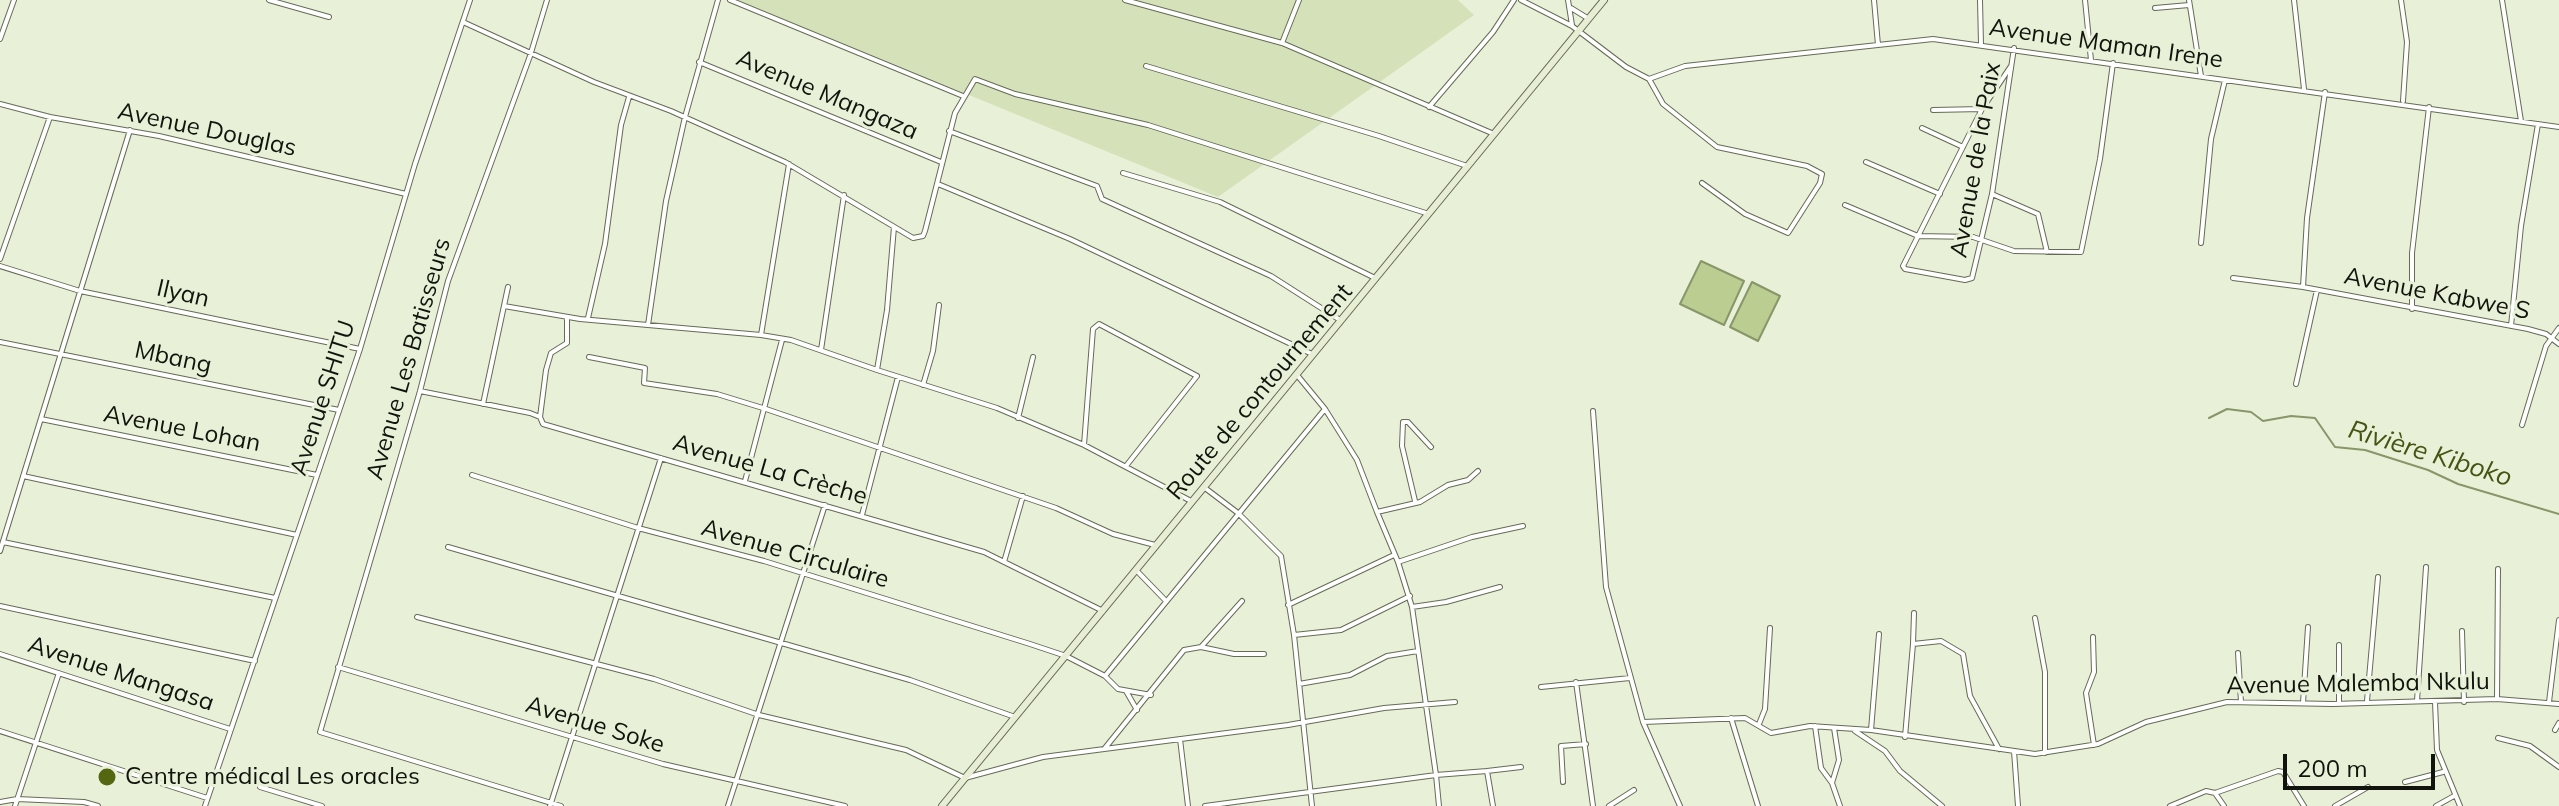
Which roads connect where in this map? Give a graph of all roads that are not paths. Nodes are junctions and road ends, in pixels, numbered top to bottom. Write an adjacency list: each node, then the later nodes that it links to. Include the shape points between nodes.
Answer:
1 (14, 0): 26 (street)
2 (269, 0): 22 (street)
3 (470, 0): 24 (street, Avenue SHITU)
4 (547, 0): 31 (street, Avenue Les Batisseurs)
5 (718, 0): 33 (street)
6 (730, 0): 42 (street)
7 (1125, 0): 27 (street)
8 (1299, 0): 27 (street)
9 (1514, 0): 46 (street)
10 (1521, 0): 25 (street)
11 (1568, 0): 20 (street)
12 (1604, 0): 23 (street, Route de contournement)
13 (1874, 0): 29 (street)
14 (1980, 0): 28 (street)
15 (2085, 0): 32 (street)
16 (2294, 0): 40 (street)
17 (2401, 0): 44 (street, via 2406,32)
18 (2502, 0): 52 (street)
19 (2189, 2): 21 (street); 37 (street)
20 (1571, 8): 23 (street); 25 (street)
21 (2155, 8)
22 (329, 17)
23 (1589, 19): 25 (street, Route de contournement)
24 (463, 22): 31 (street); 67 (street, Avenue SHITU)
25 (1576, 28): 38 (street); 58 (street, Route de contournement)
26 (0, 39)
27 (1282, 43): 46 (street)
28 (1981, 44): 29 (street, Avenue Maman Irene, via 1933,39); 30 (street, Avenue Maman Irene)
29 (1878, 45): 38 (street, Avenue Maman Irene, via 1685,66)
30 (2014, 48): 32 (street, Avenue Maman Irene); 36 (street, Avenue de la Paix)
31 (531, 53): 43 (street); 111 (street, Avenue Les Batisseurs, via 448,281)
32 (2091, 60): 34 (street, Avenue Maman Irene)
33 (699, 62): 51 (street); 60 (street, Avenue Mangaza)
34 (2113, 62): 37 (street, Avenue Maman Irene); 77 (street, via 2083,250)
35 (1146, 66): 63 (street)
36 (2011, 66): 48 (street); 69 (street, Avenue de la Paix)
37 (2201, 76): 39 (street, Avenue Maman Irene)
38 (1649, 79): 65 (street, via 1663,104 1717,147 1807,166 1822,174 1788,233 1745,214)
39 (2225, 79): 40 (street, Avenue Maman Irene); 76 (street, via 2211,139)
40 (2304, 89): 41 (street, Avenue Maman Irene)
41 (2325, 92): 44 (street, Avenue Maman Irene); 83 (street)
42 (963, 96): 57 (street); 72 (street, via 975,79 1026,97 1148,125)
43 (629, 97): 51 (street); 90 (street)
44 (2403, 102): 47 (street, Avenue Maman Irene)
45 (0, 104): 50 (street, Avenue Douglas)
46 (1429, 107): 58 (street)
47 (2429, 107): 52 (street, Avenue Maman Irene); 88 (street, via 2412,253)
48 (1982, 109): 49 (street); 59 (street)
49 (1933, 110)
50 (50, 117): 56 (street, Avenue Douglas); 78 (street)
51 (685, 117): 62 (street); 92 (street)
52 (2521, 121): 53 (street, Avenue Maman Irene)
53 (2538, 124): 54 (street, Avenue Maman Irene); 93 (street)
54 (2559, 127)
55 (1922, 128): 59 (street)
56 (130, 130): 67 (street, Avenue Douglas); 85 (street)
57 (949, 131): 60 (street); 91 (street, via 1097,186 1102,199 1271,276)
58 (1496, 135): 63 (street, Route de contournement)
59 (1963, 147): 68 (street)
60 (941, 162): 66 (street)
61 (1866, 162): 68 (street)
62 (789, 164): 70 (street); 95 (street)
63 (1469, 167): 72 (street, Route de contournement)
64 (1123, 173): 81 (street, via 1220,202)
65 (1702, 183)
66 (937, 184): 73 (street, via 923,236 913,238); 103 (street, via 1070,239)
67 (406, 194): 100 (street, Avenue SHITU)
68 (1940, 194): 74 (street)
69 (1992, 194): 75 (street, Avenue de la Paix); 77 (street, via 2038,214)
70 (844, 195): 73 (street); 101 (street)
71 (1845, 205): 74 (street)
72 (1431, 215): 81 (street, Route de contournement)
73 (894, 227): 106 (street)
74 (1918, 236): 75 (street); 75 (street, Avenue de la Paix, via 1903,268 1972,278)
75 (1982, 239): 77 (street, via 2014,251)
76 (2201, 243)
77 (2047, 252)
78 (0, 259)
79 (0, 266): 85 (street, Ilyan)
80 (2233, 278): 83 (street, Avenue Kabwe S)
81 (1377, 279): 91 (street, Route de contournement)
82 (508, 287): 87 (street)
83 (2303, 287): 84 (street, Avenue Kabwe S)
84 (2317, 290): 88 (street, Avenue Kabwe S); 109 (street)
85 (80, 291): 100 (street, Ilyan); 102 (street)
86 (939, 305): 110 (street)
87 (504, 306): 89 (street); 112 (street)
88 (2412, 309): 93 (street, Avenue Kabwe S)
89 (567, 317): 90 (street); 117 (street, via 567,343 551,353)
90 (588, 319): 92 (street)
91 (1342, 321): 103 (street, Route de contournement)
92 (648, 325): 95 (street)
93 (2511, 326): 96 (street, Avenue Kabwe S)
94 (2559, 328): 96 (street, Avenue Kabwe S)
95 (761, 335): 97 (street)
96 (2551, 337): 99 (street); 120 (street)
97 (782, 340): 101 (street); 113 (street)
98 (0, 342): 102 (street, Mbang)
99 (2559, 344)
100 (360, 349): 115 (street, Avenue SHITU)
101 (821, 350): 106 (street)
102 (61, 353): 115 (street, Mbang); 119 (street)
103 (1314, 355): 107 (street, Route de contournement)
104 (589, 357): 113 (street, via 645,368 644,383 717,394)
105 (1033, 357): 118 (street)
106 (877, 370): 108 (street)
107 (1297, 375): 114 (street); 131 (street, Route de contournement)
108 (898, 377): 110 (street); 123 (street)
109 (2296, 384)
110 (923, 385): 118 (street)
111 (420, 391): 112 (street, Avenue La Crèche); 186 (street, Avenue Les Batisseurs)
112 (483, 404): 117 (street, Avenue La Crèche)
113 (763, 408): 123 (street); 130 (street)
114 (1325, 409): 136 (street, via 1368,481); 137 (street)
115 (339, 410): 127 (street, Avenue SHITU)
116 (1593, 411): 189 (street, via 1606,587)
117 (540, 417): 124 (street, Avenue La Crèche, via 543,424)
118 (1018, 418): 121 (street)
119 (41, 419): 127 (street, Avenue Lohan); 129 (street)
120 (2522, 425)
121 (1084, 445): 125 (street); 125 (street, via 1093,329 1099,324 1197,376)
122 (1431, 447): 133 (street, via 1403,422 1402,446)
123 (881, 448): 132 (street); 138 (street)
124 (661, 458): 130 (street, Avenue La Crèche); 140 (street)
125 (1126, 466): 134 (street)
126 (1478, 471): 133 (street, via 1436,496)
127 (317, 475): 141 (street, Avenue SHITU)
128 (472, 475): 140 (street, Avenue Circulaire)
129 (23, 476): 141 (street); 142 (street)
130 (745, 482): 135 (street, Avenue La Crèche)
131 (1205, 488): 134 (street, Route de contournement); 137 (street)
132 (1023, 496): 143 (street, via 1113,534); 147 (street)
133 (1415, 501): 136 (street)
134 (1193, 502): 143 (street, Route de contournement)
135 (825, 505): 138 (street, Avenue La Crèche); 152 (street)
136 (1377, 512): 146 (street)
137 (1238, 513): 158 (street); 160 (street, via 1279,553)
138 (862, 515): 147 (street, Avenue La Crèche)
139 (1523, 526): 148 (street)
140 (638, 528): 152 (street, Avenue Circulaire); 155 (street)
141 (297, 535): 157 (street, Avenue SHITU)
142 (3, 542): 145 (street); 157 (street)
143 (1157, 545): 151 (street, Route de contournement)
144 (448, 547): 155 (street)
145 (0, 551)
146 (1394, 555): 148 (street); 160 (street)
147 (1004, 562): 163 (street, Avenue La Crèche)
148 (1398, 562): 156 (street)
149 (2426, 567): 197 (street)
150 (2498, 569): 195 (street)
151 (1136, 570): 158 (street); 163 (street, Route de contournement)
152 (804, 575): 175 (street); 183 (street, Avenue Circulaire)
153 (2378, 577): 196 (street)
154 (1500, 587): 162 (street)
155 (617, 596): 175 (street); 185 (street)
156 (1410, 596): 162 (street); 172 (street, via 1341,630)
157 (275, 598): 184 (street, Avenue SHITU)
158 (1166, 601): 188 (street)
159 (1242, 601): 178 (street)
160 (1288, 605): 172 (street)
161 (0, 606): 184 (street)
162 (1412, 607): 179 (street)
163 (1103, 611): 183 (street, Route de contournement)
164 (1914, 613): 174 (street)
165 (417, 617): 185 (street)
166 (2035, 618): 232 (street, via 2045,672)
167 (2559, 620): 177 (street)
168 (2308, 627): 203 (street)
169 (1770, 628): 214 (street, via 1765,709)
170 (2462, 631): 201 (street)
171 (1879, 634): 219 (street)
172 (1294, 635): 191 (street)
173 (2093, 637): 228 (street, via 2094,672 2086,693)
174 (1913, 644): 223 (street); 229 (street, via 1941,641 1961,651 1970,696)
175 (781, 645): 208 (street); 209 (street, via 910,680)
176 (2339, 645): 204 (street)
177 (2558, 646): 202 (street)
178 (1201, 647): 182 (street); 194 (street, via 1184,650)
179 (1418, 651): 191 (street, via 1387,656 1350,675); 206 (street)
180 (2238, 653): 199 (street)
181 (0, 654): 187 (street, Avenue Mangasa)
182 (1264, 654)
183 (1066, 656): 188 (street, Avenue Circulaire); 209 (street, Route de contournement)
184 (255, 661): 217 (street, Avenue SHITU)
185 (596, 664): 208 (street); 222 (street)
186 (338, 667): 222 (street, Avenue Soke); 252 (street, Avenue Les Batisseurs, via 320,732)
187 (59, 673): 217 (street, Avenue Mangasa); 226 (street)
188 (1105, 676): 193 (street)
189 (1630, 678): 190 (street); 212 (street)
190 (1576, 682): 192 (street); 227 (street)
191 (1299, 684): 211 (street)
192 (1541, 687)
193 (1126, 691): 194 (street); 207 (street)
194 (1151, 695): 207 (street)
195 (2497, 699): 201 (street, Avenue Malemba Nkulu); 202 (street, Avenue Malemba Nkulu)
196 (2367, 701): 197 (street, Avenue Malemba Nkulu); 204 (street, Avenue Malemba Nkulu)
197 (2417, 701): 200 (street, Avenue Malemba Nkulu)
198 (1455, 702): 206 (street)
199 (2241, 702): 203 (street, Avenue Malemba Nkulu); 228 (street, Avenue Malemba Nkulu, via 2146,722)
200 (2435, 702): 201 (street, Avenue Malemba Nkulu); 236 (street)
201 (2464, 702)
202 (2549, 702): 205 (street, Avenue Malemba Nkulu)
203 (2303, 703): 204 (street, Avenue Malemba Nkulu)
204 (2339, 704)
205 (2559, 704)
206 (1426, 705): 211 (street); 237 (street)
207 (1137, 710): 230 (street)
208 (759, 715): 238 (street, via 906,750); 241 (street)
209 (1015, 717): 238 (street, Route de contournement)
210 (1731, 718): 212 (street, Avenue Malemba Nkulu); 214 (street, Avenue Malemba Nkulu); 269 (street)
211 (1303, 722): 225 (street); 247 (street)
212 (1643, 722): 268 (street)
213 (2559, 723): 220 (street)
214 (1759, 724): 215 (street, Avenue Malemba Nkulu, via 1771,733)
215 (1815, 726): 216 (street, Avenue Malemba Nkulu); 242 (street, via 1821,768)
216 (1834, 728): 218 (street, Avenue Malemba Nkulu); 242 (street, via 1839,760)
217 (231, 729): 250 (street, Avenue SHITU)
218 (1853, 729): 219 (street, Avenue Malemba Nkulu); 271 (street, via 1887,753)
219 (1871, 730): 223 (street, Avenue Malemba Nkulu)
220 (2555, 730)
221 (0, 731): 226 (street)
222 (574, 736): 241 (street, Avenue Soke); 252 (street)
223 (1905, 737): 229 (street, Avenue Malemba Nkulu)
224 (2498, 738): 234 (street, via 2530,746)
225 (1180, 739): 230 (street); 261 (street)
226 (36, 742): 249 (street); 250 (street)
227 (1586, 744): 239 (street, via 1561,746); 266 (street)
228 (2094, 745): 232 (street, Avenue Malemba Nkulu)
229 (1999, 749): 231 (street, Avenue Malemba Nkulu)
230 (1103, 750): 238 (street, via 1043,757)
231 (2014, 751): 232 (street, Avenue Malemba Nkulu); 272 (street)
232 (2045, 753)
233 (1521, 767): 235 (street)
234 (2559, 767)
235 (1487, 771): 237 (street); 265 (street)
236 (2443, 772): 240 (street); 248 (street)
237 (1436, 775): 247 (street); 264 (street)
238 (965, 778): 260 (street, Route de contournement)
239 (1563, 782)
240 (2405, 782)
241 (735, 783): 258 (street); 259 (street, Avenue Soke)
242 (1832, 783): 270 (street)
243 (260, 787): 256 (street)
244 (2368, 787): 276 (street)
245 (1634, 790): 267 (street)
246 (2215, 793): 273 (street, via 2206,791); 274 (street); 275 (street, via 2281,771)
247 (1311, 794): 262 (street); 263 (street)
248 (2454, 796): 277 (street); 278 (street)
249 (17, 799): 251 (street); 253 (street); 254 (street)
250 (208, 799): 255 (street, Avenue SHITU)
251 (0, 802)
252 (550, 804): 257 (street)
253 (15, 806)
254 (98, 806)
255 (205, 806)
256 (322, 806)
257 (561, 806)
258 (728, 806)
259 (845, 806)
260 (942, 806)
261 (1188, 806)
262 (1205, 806)
263 (1312, 806)
264 (1439, 806)
265 (1493, 806)
266 (1593, 806)
267 (1609, 806)
268 (1680, 806)
269 (1758, 806)
270 (1840, 806)
271 (1942, 806)
272 (2018, 806)
273 (2170, 806)
274 (2224, 806)
275 (2304, 806)
276 (2335, 806)
277 (2436, 806)
278 (2460, 806)

